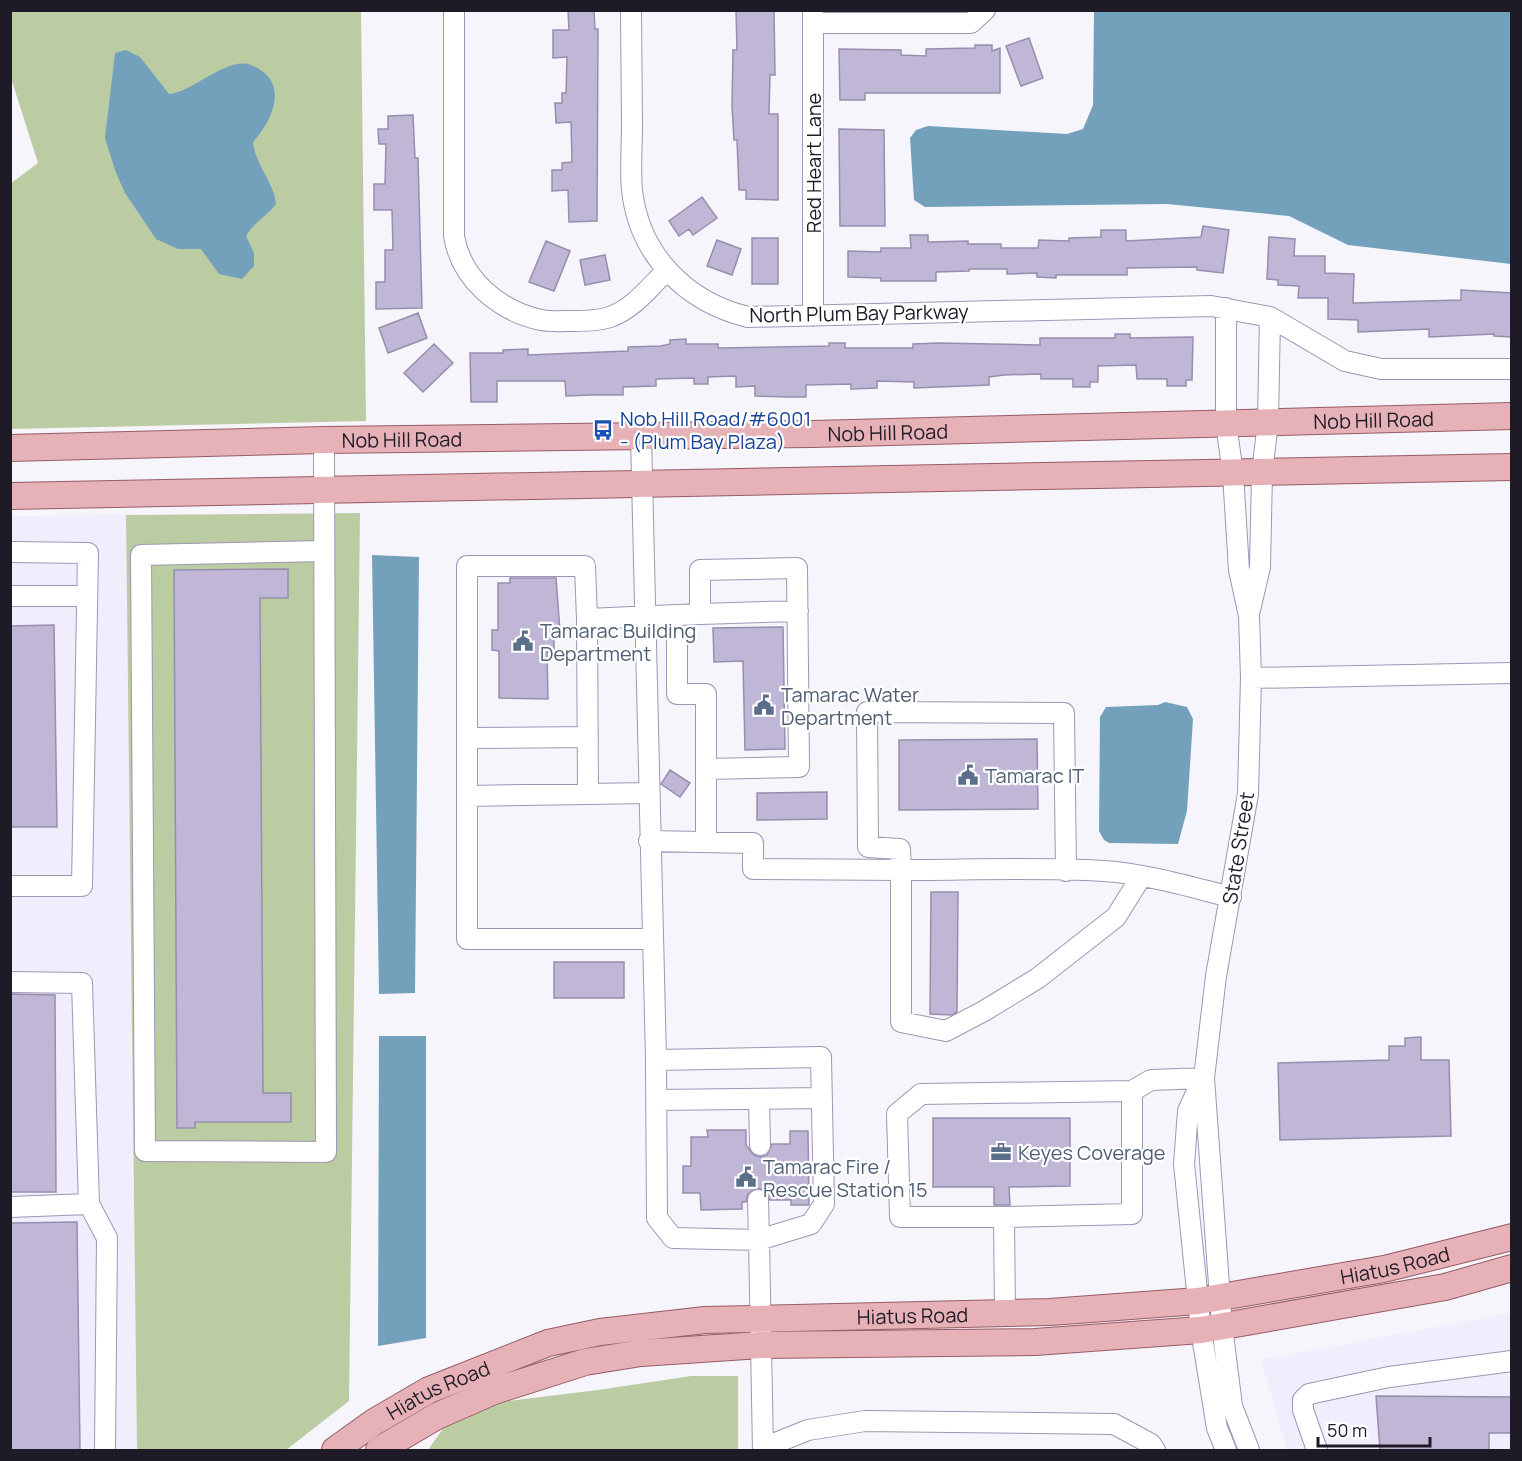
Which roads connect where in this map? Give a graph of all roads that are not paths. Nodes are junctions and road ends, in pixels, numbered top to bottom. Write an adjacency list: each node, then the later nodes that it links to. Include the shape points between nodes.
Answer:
1 (454, 10): 5 (street, via 454,236 464,266 485,293 543,321 607,318 639,299)
2 (631, 10): 5 (street, North Plum Bay Parkway, via 632,189 639,225)
3 (985, 10): 4 (street, via 971,23)
4 (813, 17): 7 (street, Red Heart Lane)
5 (666, 271): 7 (street, North Plum Bay Parkway, via 705,301 727,312 748,317)
6 (1226, 308): 7 (street, North Plum Bay Parkway); 8 (street, North Plum Bay Parkway); 12 (street, State Street)
7 (813, 316)
8 (1270, 317): 9 (street, North Plum Bay Parkway, via 1345,360 1381,369); 11 (street, State Street)
9 (1512, 369)
10 (1512, 416): 11 (main road, Nob Hill Road)
11 (1268, 422): 12 (main road, Nob Hill Road); 17 (street, State Street)
12 (1226, 423): 13 (main road, Nob Hill Road); 18 (street, State Street)
13 (641, 436): 14 (main road, Nob Hill Road); 19 (street)
14 (324, 440): 15 (main road, Nob Hill Road); 20 (street)
15 (10, 448)
16 (1512, 467): 17 (main road)
17 (1262, 473): 18 (main road); 29 (street, State Street, via 1260,567)
18 (1233, 474): 19 (main road); 29 (street, State Street, via 1239,570)
19 (641, 485): 20 (main road); 28 (street)
20 (324, 488): 21 (main road); 22 (street)
21 (10, 496)
22 (324, 551): 22 (street, via 327,1152 145,1151 141,555)
23 (10, 552): 25 (street, via 88,553)
24 (10, 596): 25 (street)
25 (87, 596): 45 (street, via 82,886)
26 (798, 611): 27 (street); 27 (street, via 797,568 700,570); 36 (street, via 799,767)
27 (700, 614): 28 (street)
28 (645, 615): 30 (street); 37 (street)
29 (1249, 616): 33 (street, State Street)
30 (587, 619): 34 (street); 35 (street, via 585,566 467,566)
31 (677, 640): 36 (street, via 678,694 706,694)
32 (1511, 673): 33 (street)
33 (1251, 678): 46 (street, State Street, via 1248,794)
34 (588, 736): 35 (street); 38 (street)
35 (467, 738): 39 (street)
36 (706, 769): 41 (street)
37 (648, 793): 38 (street); 40 (street)
38 (588, 794): 39 (street)
39 (467, 796): 47 (street, via 467,939)
40 (649, 841): 41 (street); 47 (street)
41 (706, 842): 42 (street, via 753,843 753,869)
42 (901, 870): 43 (street); 43 (street, via 900,849 868,847 867,712 1064,713); 44 (street, via 901,1022 946,1031 1038,978 1116,917)
43 (1066, 871): 44 (street, via 1106,871)
44 (1141, 877): 46 (street)
45 (10, 886)
46 (1231, 897): 50 (street, State Street, via 1216,976)
47 (652, 939): 49 (street)
48 (10, 982): 57 (street, via 82,983)
49 (656, 1060): 52 (street, via 821,1057); 54 (street)
50 (1204, 1078): 51 (street, via 1151,1080); 63 (street, State Street)
51 (1132, 1091): 59 (street, via 1132,1214); 59 (street, via 921,1094 897,1114 900,1217)
52 (821, 1098): 53 (street); 61 (street, via 824,1204 811,1224)
53 (759, 1099): 54 (street); 55 (street)
54 (657, 1100): 61 (street, via 657,1218 674,1238)
55 (760, 1145)
56 (758, 1200): 61 (street)
57 (89, 1204): 58 (street); 70 (street, via 107,1238)
58 (10, 1207)
59 (1004, 1217): 64 (street)
60 (1512, 1237): 63 (main road, Hiatus Road, via 1384,1269)
61 (759, 1240): 65 (street)
62 (1512, 1268): 66 (main road, Hiatus Road, via 1445,1287)
63 (1209, 1299): 64 (main road, Hiatus Road); 66 (street, State Street)
64 (1005, 1313): 65 (main road, Hiatus Road)
65 (760, 1318): 67 (street); 71 (main road, Hiatus Road, via 647,1325 548,1343 429,1390)
66 (1212, 1328): 67 (main road, Hiatus Road, via 1035,1342); 74 (street, via 1217,1428); 75 (street, via 1232,1406)
67 (761, 1346): 69 (street); 72 (main road, Hiatus Road, via 641,1353 585,1362 494,1391 437,1416)
68 (1512, 1361): 76 (street, via 1389,1377 1309,1394 1303,1400 1303,1410)
69 (763, 1449): 73 (street, via 808,1430 865,1421 1114,1424)
70 (105, 1450)
71 (335, 1450)
72 (379, 1450)
73 (1155, 1450)
74 (1226, 1450)
75 (1249, 1450)
76 (1317, 1450)

